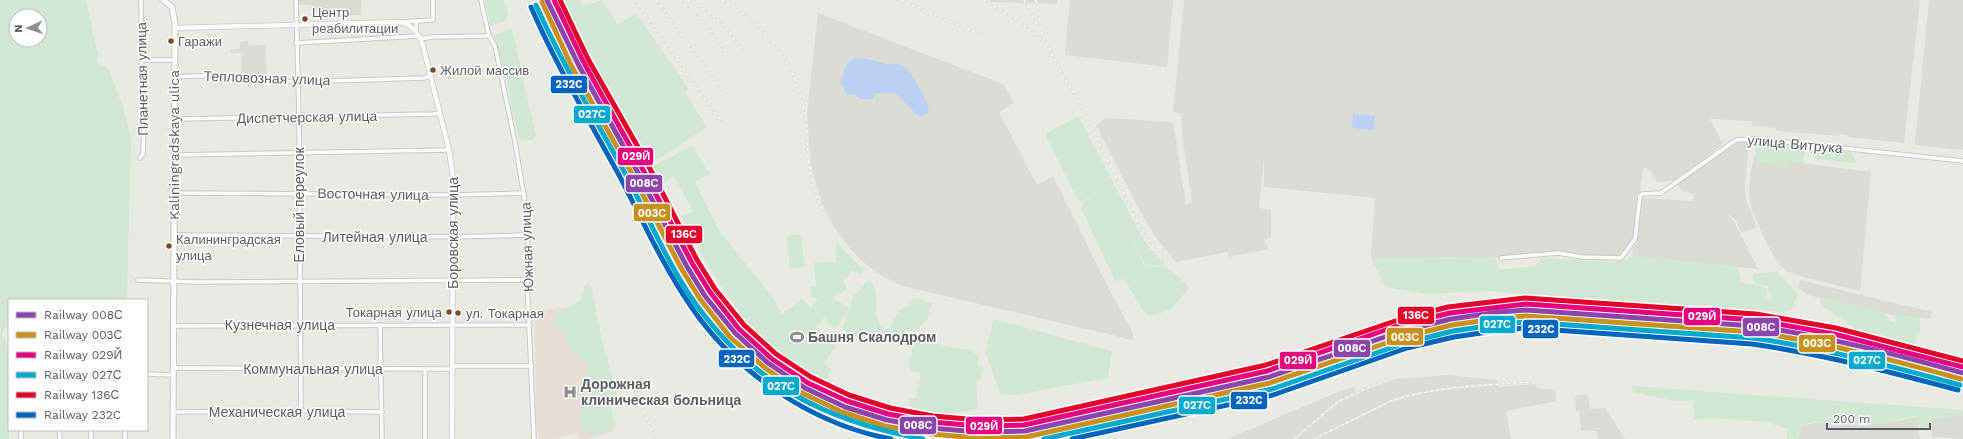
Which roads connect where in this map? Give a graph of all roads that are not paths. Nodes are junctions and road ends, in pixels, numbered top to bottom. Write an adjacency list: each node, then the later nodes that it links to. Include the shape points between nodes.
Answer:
1 (141, 0): 14 (street, Планетная улица)
2 (163, 0): 9 (main road, Kaliningradskaya ulica, via 172,7)
3 (296, 0): 8 (street, Еловый переулок)
4 (433, 0): 6 (street, via 433,20)
5 (481, 0): 11 (street, Южная улица)
6 (416, 21): 7 (street); 10 (street)
7 (402, 22): 8 (street); 10 (street, Боровская улица)
8 (296, 24): 9 (street); 13 (street, Еловый переулок)
9 (175, 28): 15 (main road, Kaliningradskaya ulica)
10 (416, 31): 12 (street, Боровская улица)
11 (489, 36): 12 (street); 29 (street, Южная улица, via 495,46)
12 (420, 38): 13 (street); 16 (street, Боровская улица)
13 (296, 43): 18 (street, Еловый переулок)
14 (142, 60): 15 (street); 25 (street, Планетная улица, via 144,120 143,154)
15 (175, 60): 17 (main road, Kaliningradskaya ulica)
16 (430, 76): 18 (street, Тепловозная улица); 19 (street, Боровская улица)
17 (175, 77): 18 (street, Тепловозная улица, via 221,75); 21 (main road, Kaliningradskaya ulica)
18 (298, 82): 20 (street, Еловый переулок)
19 (439, 112): 20 (street, Диспетчерская улица); 22 (street, Боровская улица)
20 (299, 118): 21 (street, Диспетчерская улица); 23 (street, Еловый переулок)
21 (175, 119): 24 (main road, Kaliningradskaya ulica)
22 (449, 150): 23 (street); 30 (street, Боровская улица)
23 (299, 154): 24 (street); 28 (street, Еловый переулок)
24 (174, 155): 27 (main road, Kaliningradskaya ulica)
25 (140, 158)
26 (1963, 161): 35 (street, улица Витрука, via 1756,138 1736,140 1661,193 1640,196 1635,239 1620,258 1582,257 1558,253)
27 (174, 193): 28 (street, Восточная улица); 31 (main road, Kaliningradskaya ulica)
28 (299, 193): 30 (street, Восточная улица); 33 (street, Еловый переулок)
29 (524, 193): 30 (street, Восточная улица); 32 (street, Южная улица)
30 (454, 195): 34 (street, Боровская улица)
31 (174, 235): 33 (street, Литейная улица); 40 (main road, Kaliningradskaya ulica)
32 (528, 235): 34 (street, Литейная улица); 37 (street, Южная улица)
33 (299, 237): 34 (street, Литейная улица); 38 (street, Еловый переулок)
34 (454, 237): 39 (street, Боровская улица)
35 (1501, 258)
36 (138, 280): 40 (street)
37 (528, 280): 39 (street); 44 (street, Южная улица)
38 (300, 281): 39 (street); 40 (street); 42 (street, Еловый переулок)
39 (453, 281): 41 (street, Боровская улица)
40 (173, 282): 45 (main road, Kaliningradskaya ulica)
41 (453, 324): 43 (street, Кузнечная улица); 44 (street, Кузнечная улица); 50 (street, Боровская улица)
42 (300, 325): 43 (street, Кузнечная улица); 45 (street, Кузнечная улица); 48 (street, Еловый переулок)
43 (380, 325): 49 (street)
44 (530, 325): 46 (street, Южная улица)
45 (173, 326): 47 (main road, Kaliningradskaya ulica)
46 (532, 366): 50 (street, Коммунальная улица); 61 (street, Южная улица)
47 (173, 368): 48 (street, Коммунальная улица); 53 (main road, Kaliningradskaya ulica)
48 (300, 368): 49 (street, Коммунальная улица); 54 (street, Еловый переулок)
49 (381, 368): 51 (street, Коммунальная улица); 56 (street)
50 (453, 368): 51 (street, Коммунальная улица); 60 (street, Боровская улица)
51 (425, 369): 59 (street)
52 (148, 374): 53 (street)
53 (173, 375): 55 (main road, Kaliningradskaya ulica)
54 (301, 411): 55 (street, Механическая улица); 56 (street, Механическая улица)
55 (173, 412): 57 (main road, Kaliningradskaya ulica)
56 (382, 412): 58 (street)
57 (173, 439)
58 (382, 439)
59 (425, 439)
60 (452, 439)
61 (534, 439)

